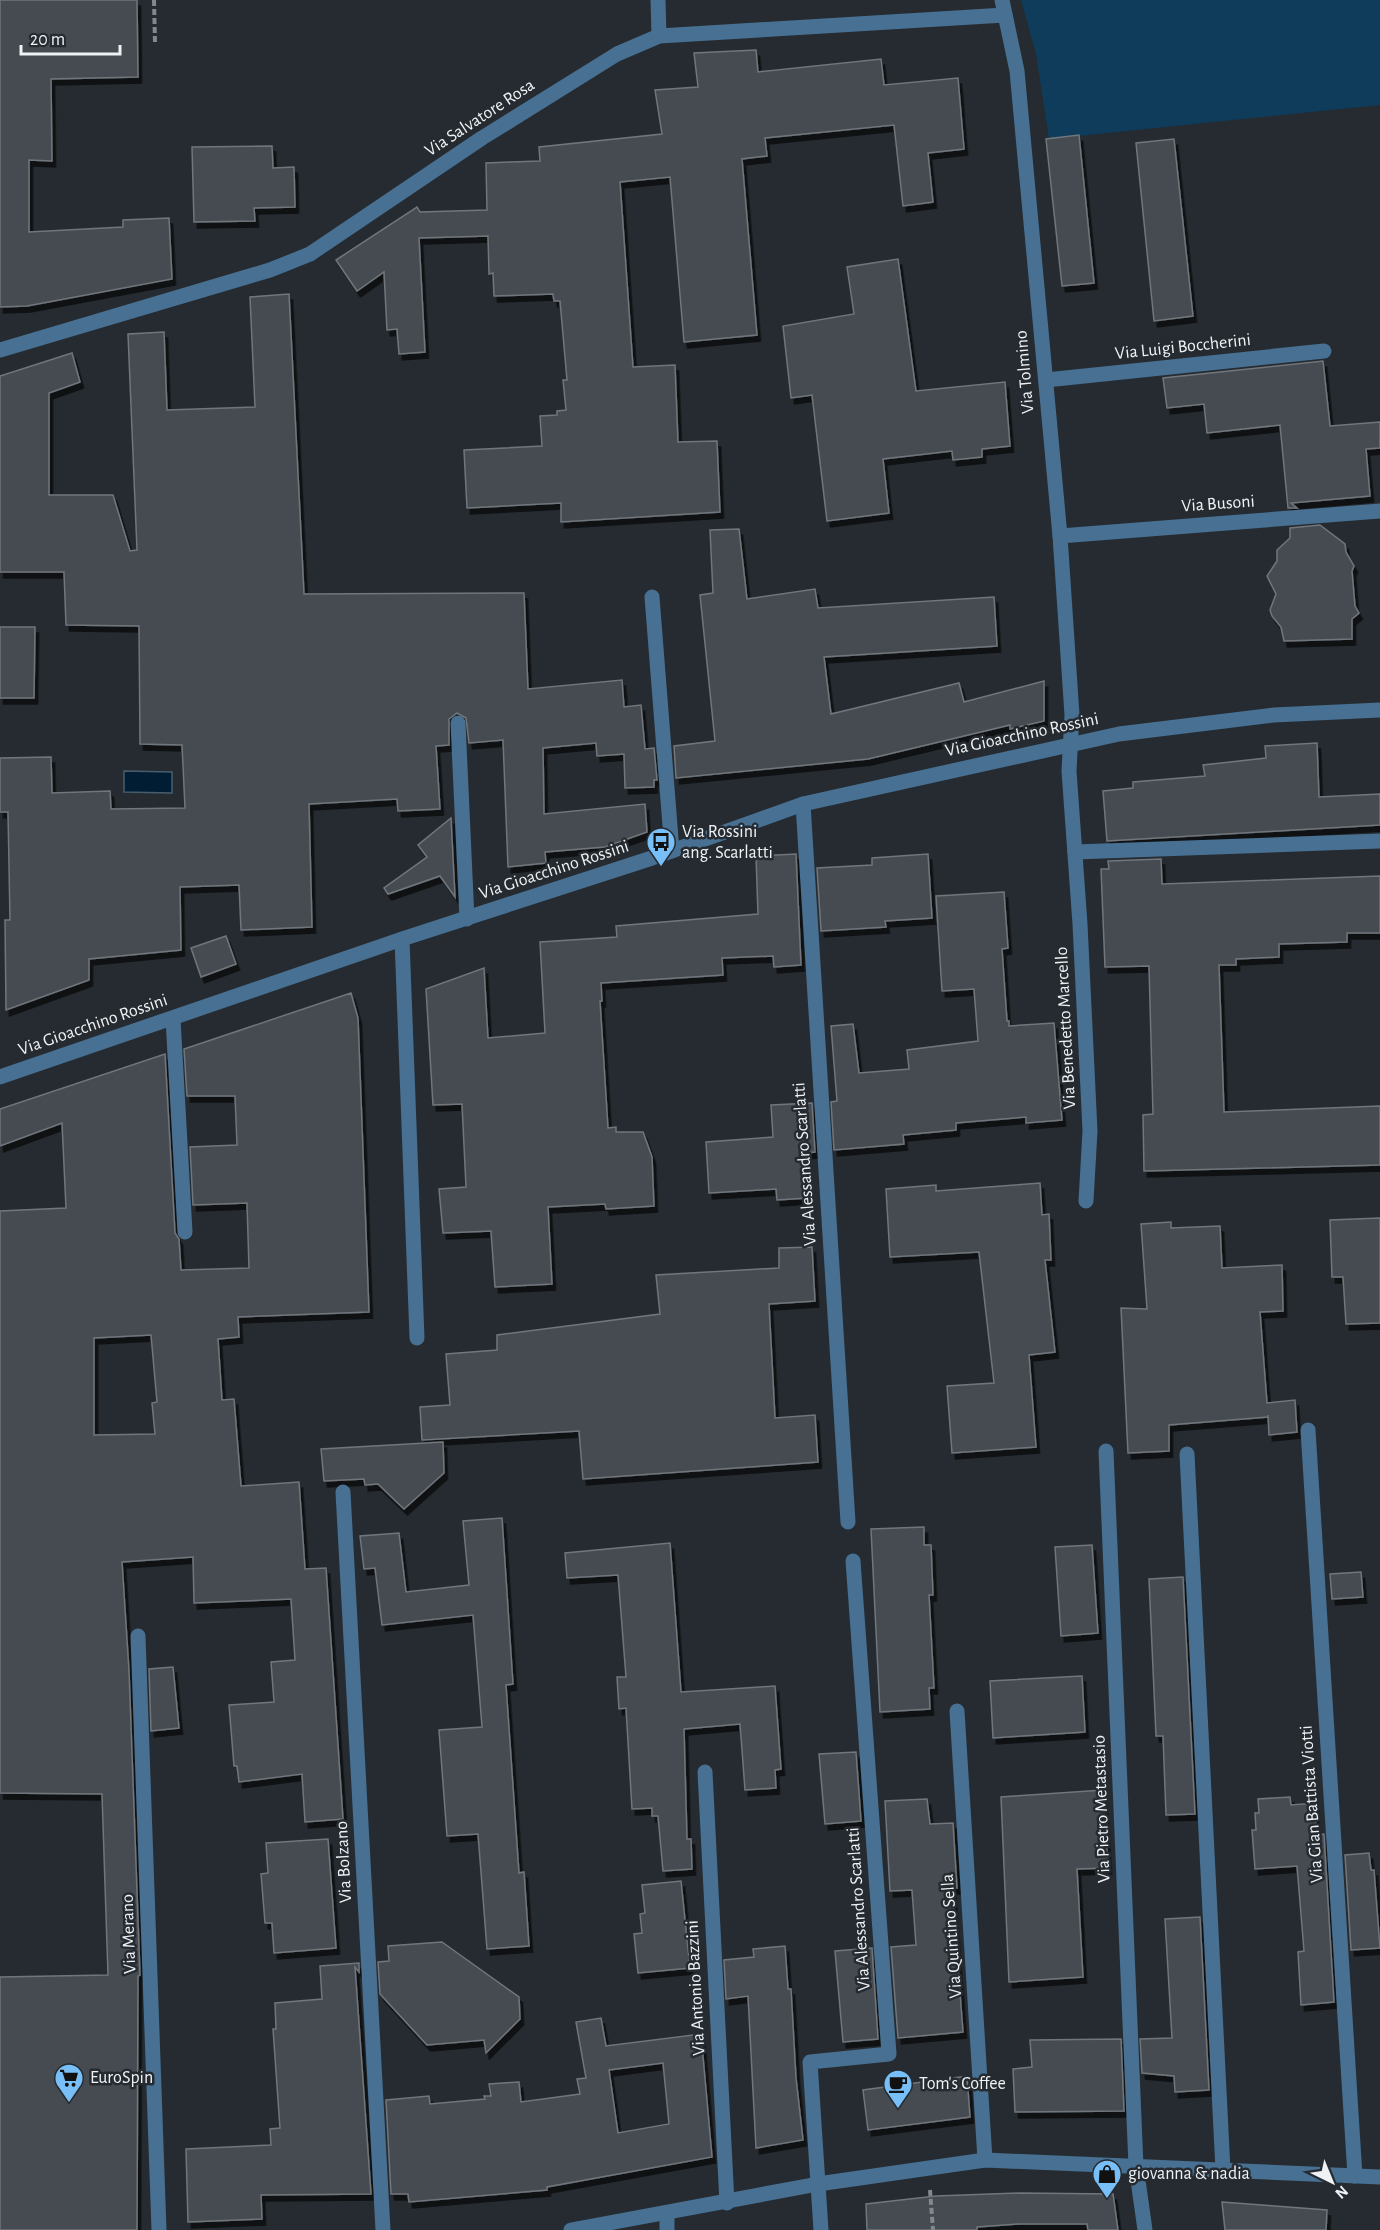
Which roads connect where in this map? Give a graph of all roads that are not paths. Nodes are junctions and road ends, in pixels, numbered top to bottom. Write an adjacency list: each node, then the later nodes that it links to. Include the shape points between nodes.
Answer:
1 (658, 0): 3 (street)
2 (1004, 8): 3 (street, Via Salvatore Rosa); 6 (street, Via Tolmino, via 1017,71)
3 (659, 36): 4 (street, Via Salvatore Rosa, via 617,54 482,138 310,254 270,270)
4 (0, 350)
5 (1324, 351): 6 (street, Via Luigi Boccherini)
6 (1046, 380): 8 (street, Via Tolmino)
7 (1380, 511): 8 (street, Via Busoni)
8 (1060, 536): 12 (street, Via Tolmino, via 1072,715)
9 (652, 597): 15 (street)
10 (1380, 710): 12 (street, Via Gioacchino Rossini, via 1274,715)
11 (458, 723): 17 (street)
12 (1070, 743): 13 (street, Via Gioacchino Rossini); 16 (street, Via Benedetto Marcello)
13 (803, 804): 15 (street, Via Gioacchino Rossini); 28 (street, Via Alessandro Scarlatti)
14 (1380, 841): 16 (street)
15 (672, 852): 17 (street, Via Gioacchino Rossini)
16 (1075, 852): 21 (street, Via Benedetto Marcello, via 1090,1131)
17 (467, 918): 18 (street, Via Gioacchino Rossini)
18 (402, 939): 19 (street, Via Gioacchino Rossini); 23 (street)
19 (173, 1019): 20 (street, Via Gioacchino Rossini); 22 (street)
20 (0, 1077)
21 (1086, 1201)
22 (185, 1232)
23 (417, 1338)
24 (1308, 1430): 36 (street, Via Gian Battista Viotti)
25 (1106, 1450): 34 (street, Via Pietro Metastasio)
26 (1187, 1454): 35 (street)
27 (343, 1492): 42 (street, Via Bolzano)
28 (848, 1522)
29 (853, 1561): 38 (street, Via Alessandro Scarlatti, via 889,2054 810,2062)
30 (138, 1636): 41 (street, Via Merano)
31 (957, 1711): 33 (street, Via Quintino Sella)
32 (705, 1772): 39 (street, Via Antonio Bazzini)
33 (985, 2160): 34 (street); 38 (street)
34 (1136, 2166): 35 (street); 46 (street, Via Pietro Metastasio)
35 (1223, 2170): 36 (street)
36 (1355, 2176): 37 (street)
37 (1380, 2177)
38 (818, 2184): 39 (street); 45 (street)
39 (727, 2203): 40 (street)
40 (666, 2214): 43 (street); 44 (street)
41 (159, 2230)
42 (383, 2230)
43 (571, 2230)
44 (667, 2230)
45 (821, 2230)
46 (1145, 2230)

